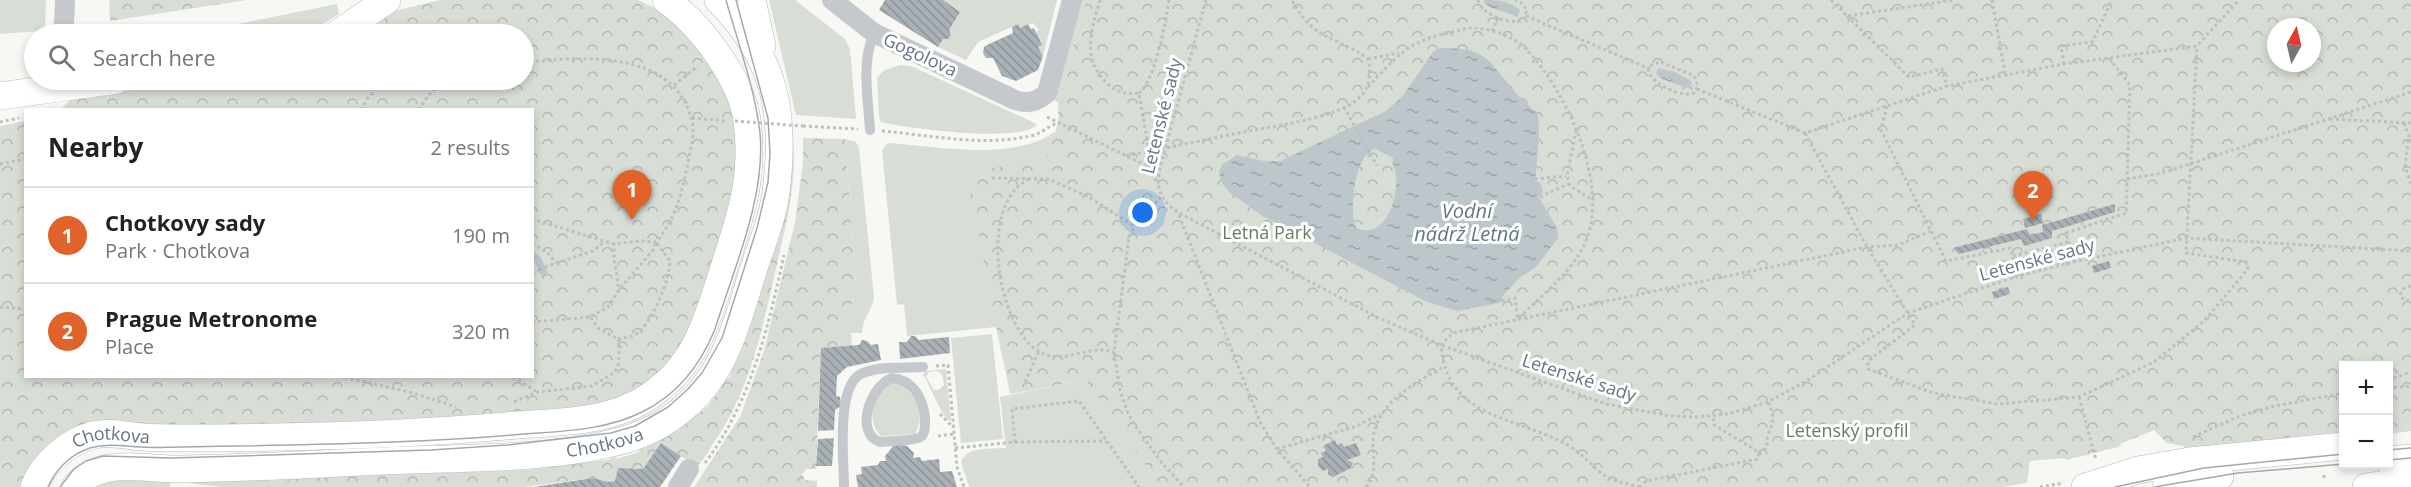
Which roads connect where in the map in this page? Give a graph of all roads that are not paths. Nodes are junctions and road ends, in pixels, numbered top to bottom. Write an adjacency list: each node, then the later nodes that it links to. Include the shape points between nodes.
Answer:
1 (65, 0): 8 (street)
2 (387, 0): 9 (main road)
3 (752, 0): 11 (main road)
4 (832, 0): 10 (street, Gogolova)
5 (1072, 0): 10 (street, Gogolova, via 1047,93 1025,103)
6 (668, 1): 7 (main road); 12 (main road, Chotkova)
7 (717, 1): 11 (main road, Chotkova, via 743,27); 12 (main road, Chotkova)
8 (64, 24)
9 (352, 24)
10 (874, 33): 15 (lane, via 866,70)
11 (766, 65): 29 (main road, Chotkova, via 781,145 770,220 719,364 689,404 662,424 611,444 556,451 176,469 108,468 91,473)
12 (733, 78): 28 (main road, Chotkova, via 744,104 750,146 749,182 743,206 696,346 679,371 640,402 589,418 462,430 184,438 97,434 57,455)
13 (44, 90): 14 (main road)
14 (0, 96)
15 (870, 130)
16 (923, 367): 17 (lane)
17 (891, 369): 17 (lane, via 920,398 925,426 918,438 880,442 870,434 867,412 871,397); 27 (lane, via 861,373 848,388)
18 (2411, 440): 19 (main road)
19 (2393, 442)
20 (2339, 446): 26 (main road, via 2190,461 2138,470)
21 (2411, 458): 22 (main road)
22 (2393, 460)
23 (696, 467): 30 (street)
24 (2331, 473): 31 (main road, via 2238,473)
25 (2411, 480): 32 (main road)
26 (2089, 485)
27 (844, 486)
28 (34, 487)
29 (75, 487)
30 (678, 487)
31 (2166, 487)
32 (2366, 487)

